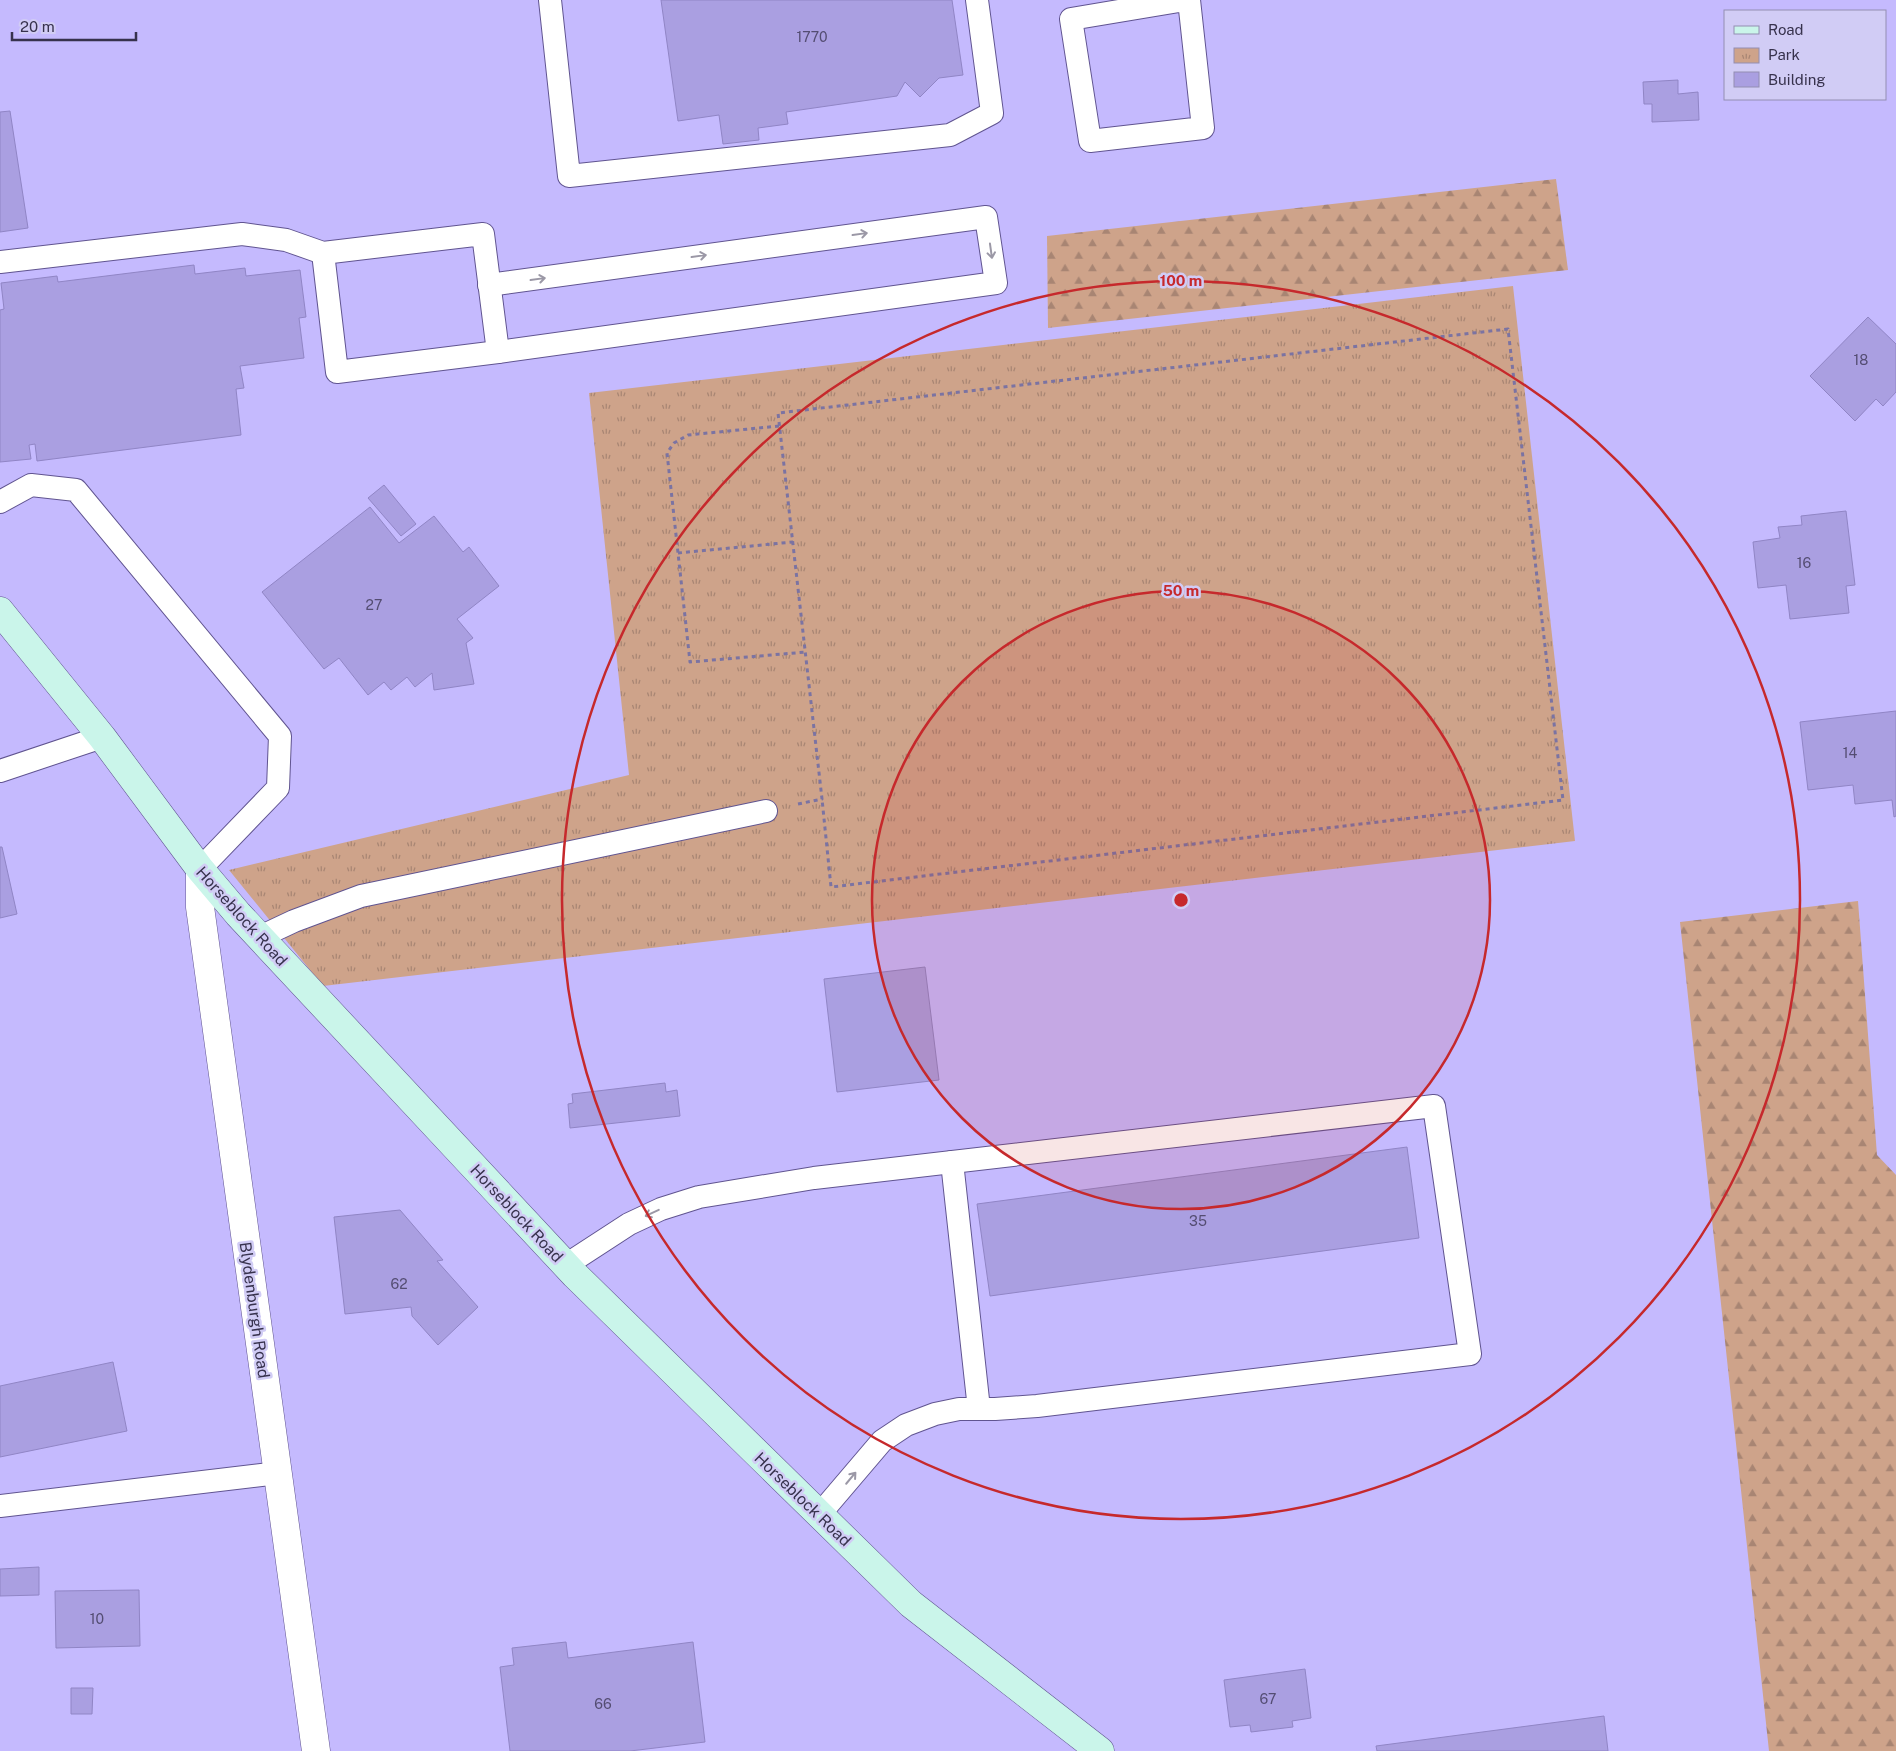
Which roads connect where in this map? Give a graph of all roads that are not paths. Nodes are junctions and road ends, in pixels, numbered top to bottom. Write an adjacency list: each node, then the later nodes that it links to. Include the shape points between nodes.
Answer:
1 (550, 0): 2 (lane, via 569,176 950,135 992,114)
2 (977, 0)
3 (1187, 0): 3 (lane, via 1203,128 1090,141 1071,19)
4 (323, 253): 5 (lane, via 286,240 242,234); 6 (lane, via 482,234); 7 (lane, via 338,372)
5 (0, 262)
6 (489, 285): 7 (lane); 7 (lane, one-way to 7, via 986,217 996,283)
7 (498, 352)
8 (0, 502): 13 (lane, via 31,485 76,490 280,736 278,788)
9 (3, 620): 10 (street, Horseblock Road)
10 (102, 737): 11 (lane); 13 (street, Horseblock Road)
11 (0, 771)
12 (766, 811): 14 (lane, via 362,896)
13 (200, 869): 14 (street, Horseblock Road); 18 (street, Blydenburgh Road, via 200,907)
14 (260, 937): 16 (street, Horseblock Road)
15 (952, 1162): 16 (lane, one-way to 16, via 814,1178 699,1198 660,1209 629,1224); 17 (lane); 17 (lane, via 1434,1106 1470,1354 1037,1406)
16 (566, 1265): 20 (street, Horseblock Road)
17 (979, 1409): 20 (lane, one-way to 17, via 882,1441 906,1425 935,1414)
18 (278, 1473): 19 (lane); 21 (street, Blydenburgh Road)
19 (0, 1506)
20 (819, 1515): 22 (street, Horseblock Road, via 911,1604)
21 (316, 1751)
22 (1100, 1751)

